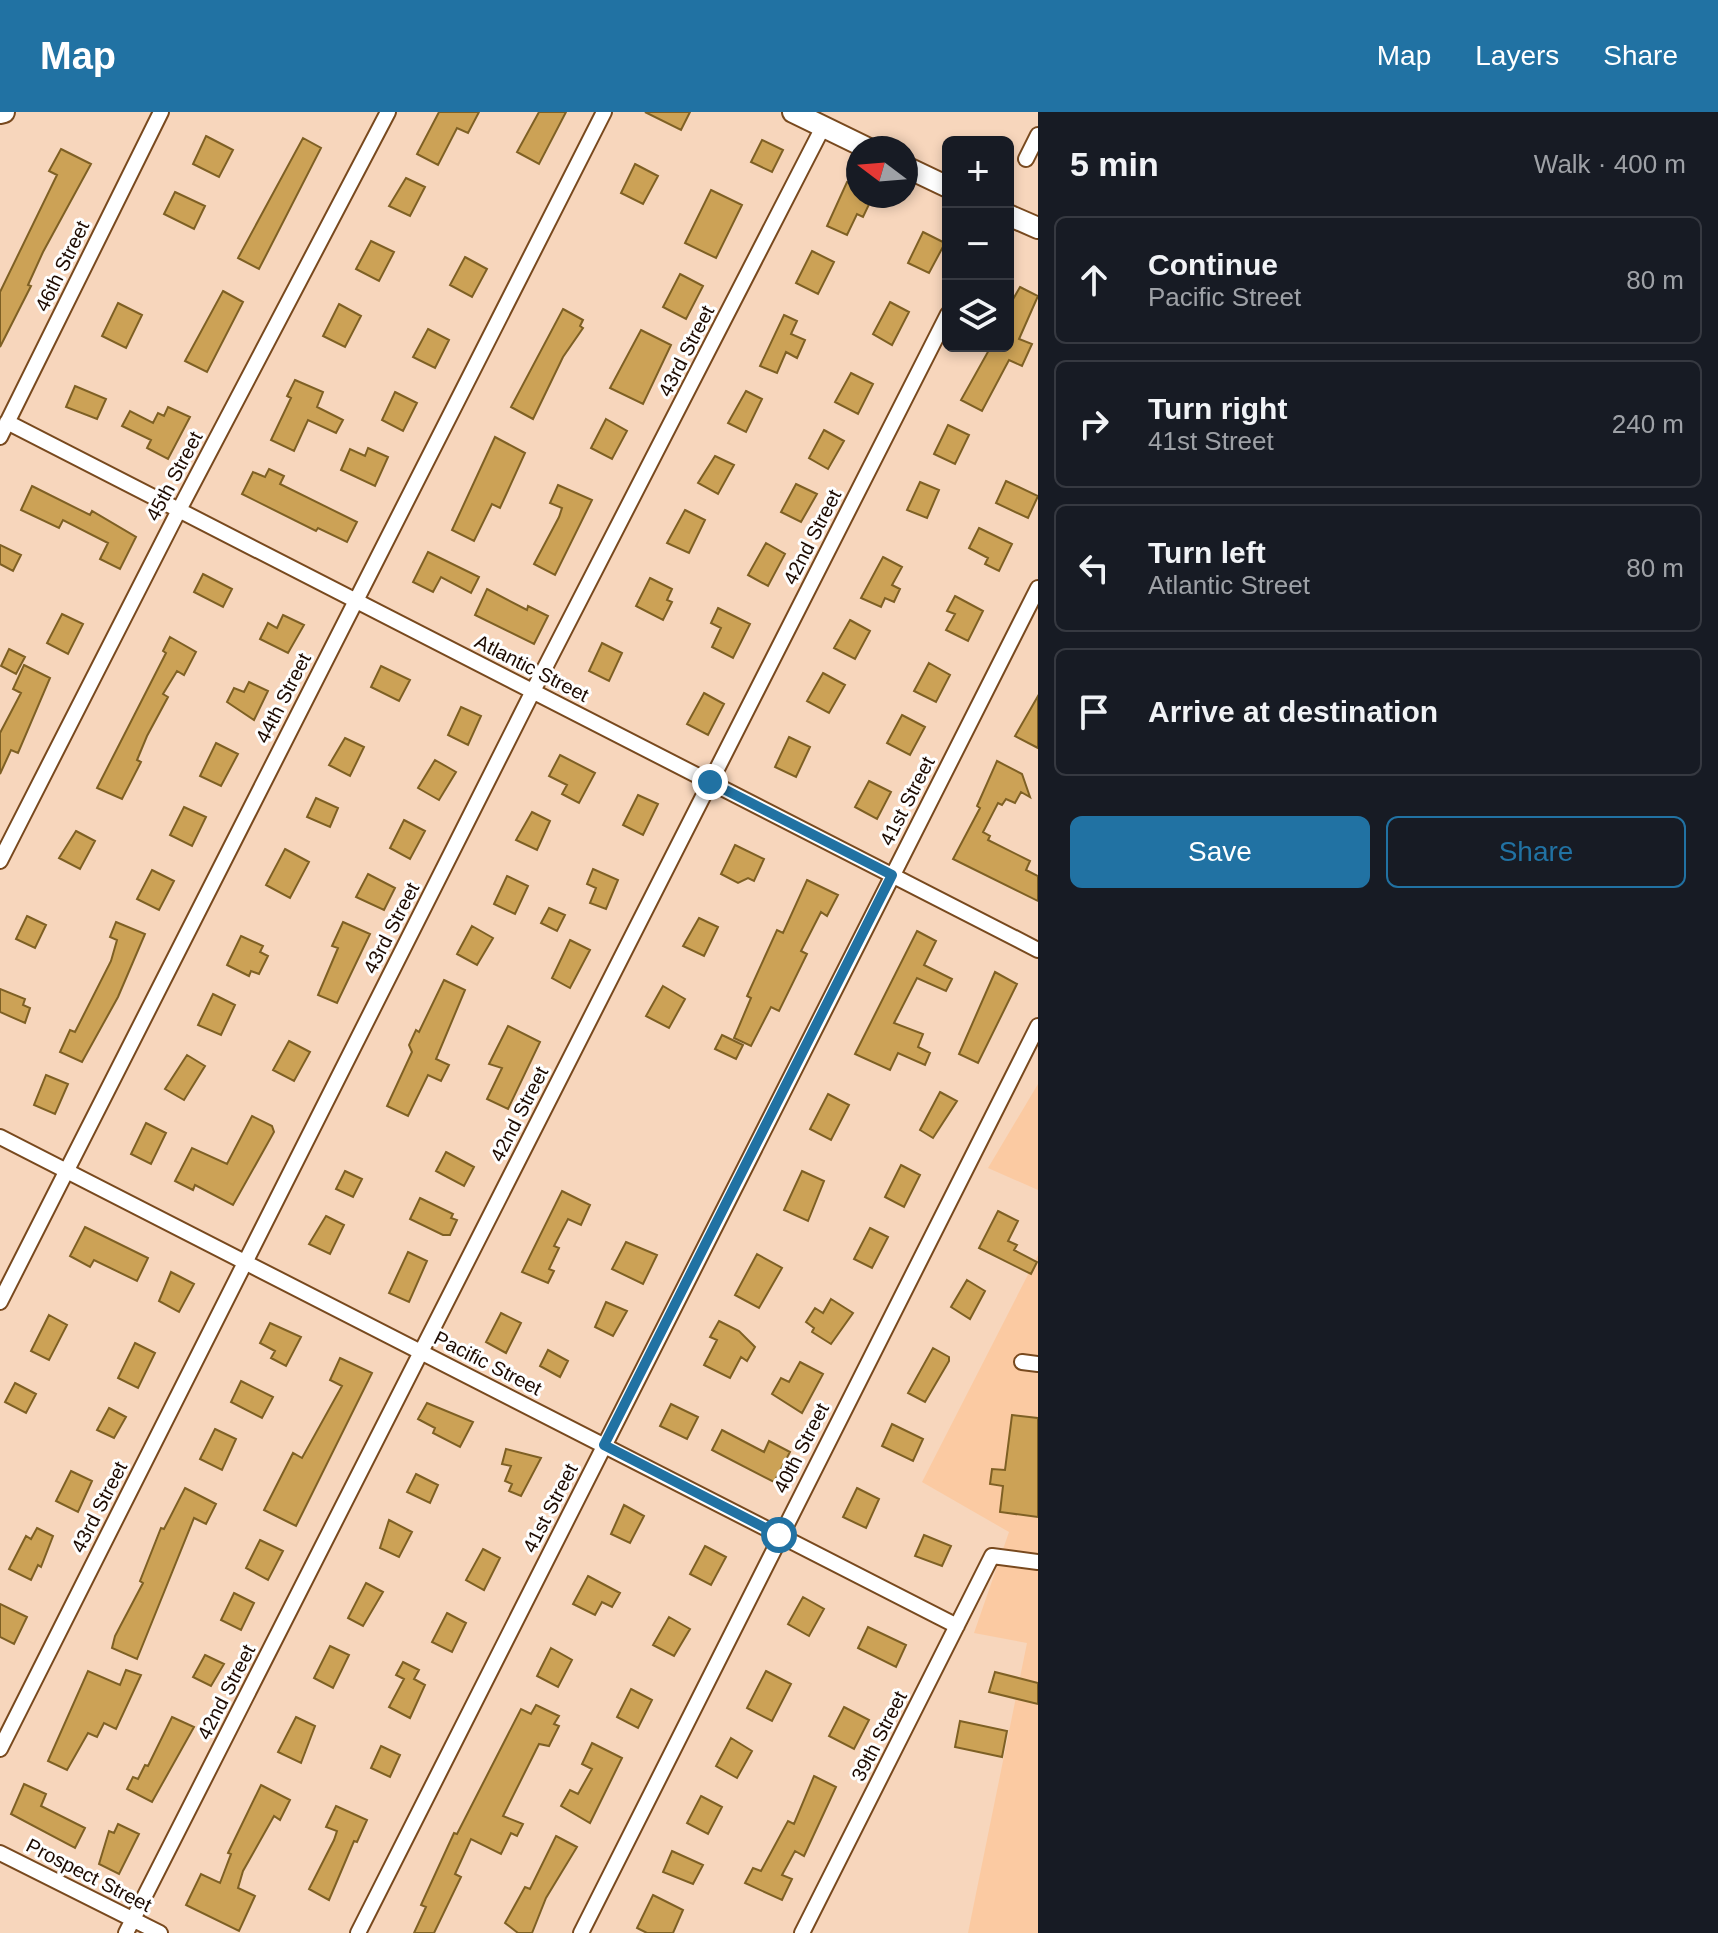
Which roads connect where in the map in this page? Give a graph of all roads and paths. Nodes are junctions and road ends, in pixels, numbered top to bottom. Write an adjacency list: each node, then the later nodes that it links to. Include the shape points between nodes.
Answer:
1 (161, 112): 14 (street, 46th Street)
2 (388, 112): 16 (street, 45th Street)
3 (604, 112): 18 (street, 44th Street)
4 (793, 112): 5 (main road)
5 (823, 127): 7 (main road); 19 (street, 43rd Street)
6 (1038, 135): 8 (street)
7 (846, 138)
8 (1026, 159)
9 (918, 173): 10 (main road)
10 (942, 184)
11 (1014, 218): 12 (main road)
12 (1038, 228)
13 (942, 326): 20 (street, 42nd Street)
14 (7, 422): 15 (street, 46th Street); 16 (street, Atlantic Street)
15 (0, 437)
16 (179, 510): 18 (street, Atlantic Street); 21 (street, 45th Street)
17 (1038, 588): 22 (street, 41st Street)
18 (355, 600): 19 (street, Atlantic Street); 26 (street, 44th Street)
19 (533, 691): 20 (street, Atlantic Street); 27 (street, 43rd Street)
20 (710, 782): 22 (street, Atlantic Street); 29 (street, 42nd Street)
21 (0, 861)
22 (892, 875): 23 (street, Atlantic Street); 32 (street, 41st Street)
23 (1038, 950)
24 (1038, 1026): 33 (street, 40th Street)
25 (0, 1137): 26 (street, Pacific Street)
26 (66, 1171): 27 (street, Pacific Street); 28 (street, 44th Street)
27 (244, 1262): 29 (street, Pacific Street); 36 (street, 43rd Street)
28 (0, 1302)
29 (421, 1351): 32 (street, Pacific Street); 38 (street, 42nd Street)
30 (1022, 1362): 31 (street)
31 (1038, 1364)
32 (604, 1445): 33 (street, Pacific Street); 40 (street, 41st Street)
33 (779, 1535): 35 (street, Pacific Street); 41 (street, 40th Street)
34 (1038, 1562): 35 (street, 39th Street, via 992,1556)
35 (957, 1626): 42 (street, 39th Street)
36 (0, 1749)
37 (0, 1853): 38 (street, Prospect Street)
38 (129, 1926): 39 (street, Prospect Street)
39 (160, 1933)
40 (358, 1933)
41 (581, 1933)
42 (802, 1933)

